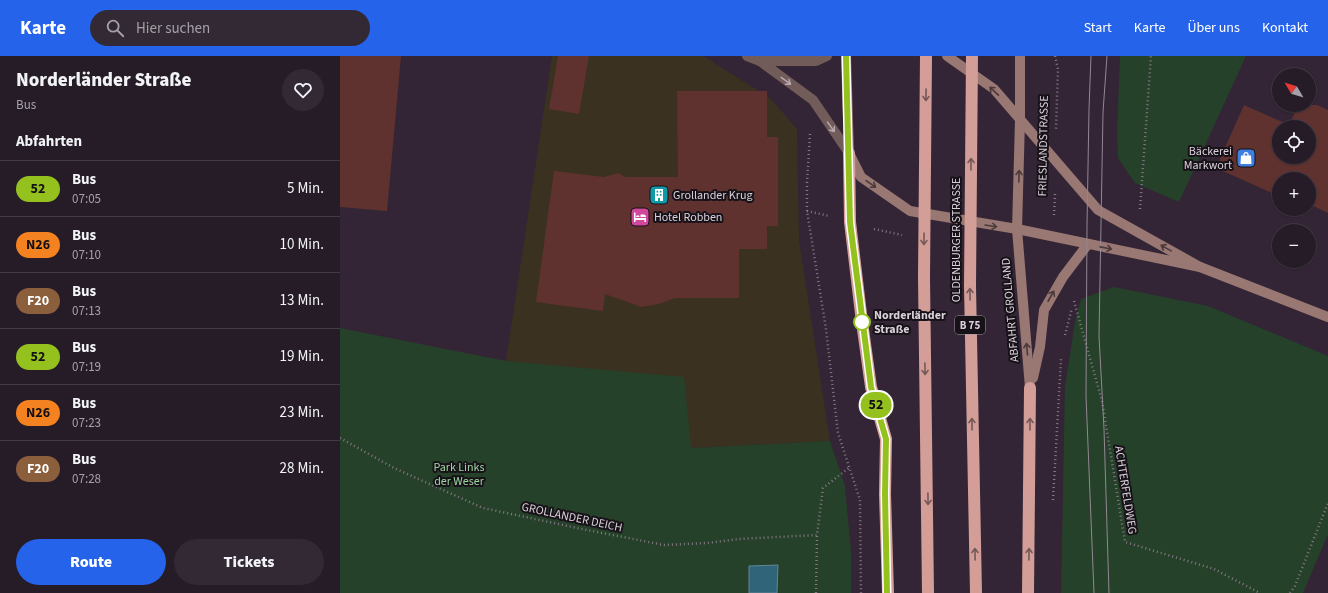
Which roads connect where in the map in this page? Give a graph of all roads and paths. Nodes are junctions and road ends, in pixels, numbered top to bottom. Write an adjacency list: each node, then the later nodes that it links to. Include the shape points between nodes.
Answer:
1 (747, 56): 10 (street)
2 (827, 56): 10 (street, via 816,61)
3 (846, 56): 13 (street)
4 (926, 56): 32 (highway, one-way to 32, bridge, via 924,277)
5 (947, 56): 12 (street, one-way to 5, via 994,89)
6 (972, 56): 33 (highway, OLDENBURGER STRASSE / B 75, one-way to 6, bridge, via 970,286)
7 (1020, 56): 12 (street, FRIESLANDSTRASSE)
8 (1055, 56): 14 (path, FRIESLANDSTRASSE, via 1058,69)
9 (1151, 56): 16 (path)
10 (760, 62): 11 (street, one-way to 11)
11 (813, 100): 13 (street, one-way to 13); 25 (path, via 807,211 826,329 838,432)
12 (1020, 120): 14 (street); 15 (street, FRIESLANDSTRASSE, one-way to 12)
13 (849, 153): 15 (street, one-way to 15, via 861,177 910,211); 31 (highway, via 850,222 862,322 871,387 886,439)
14 (1055, 161): 16 (street, via 1098,210); 17 (path, FRIESLANDSTRASSE)
15 (1017, 229): 17 (street); 23 (street, ABFAHRT GROLLAND, one-way to 15)
16 (1139, 233): 19 (street, one-way to 16)
17 (1054, 237): 18 (street)
18 (1088, 244): 19 (street, one-way to 19); 23 (street, one-way to 18, via 1040,347 1044,310 1063,277)
19 (1200, 267): 20 (street)
20 (1328, 317)
21 (1064, 338): 35 (path, ACHTERFELDWEG, via 1074,300 1102,401 1125,542 1214,569)
22 (1061, 354): 27 (path)
23 (1030, 388): 34 (highway, one-way to 23)
24 (340, 438): 28 (path, GROLLANDER DEICH, via 394,468 483,508 582,529 664,545)
25 (850, 467): 28 (path, via 824,488); 30 (path, via 860,500)
26 (1328, 502): 36 (path)
27 (1053, 504)
28 (817, 535): 29 (path)
29 (816, 593)
30 (861, 593)
31 (888, 593)
32 (928, 593)
33 (976, 593)
34 (1028, 593)
35 (1260, 593)
36 (1290, 593)

